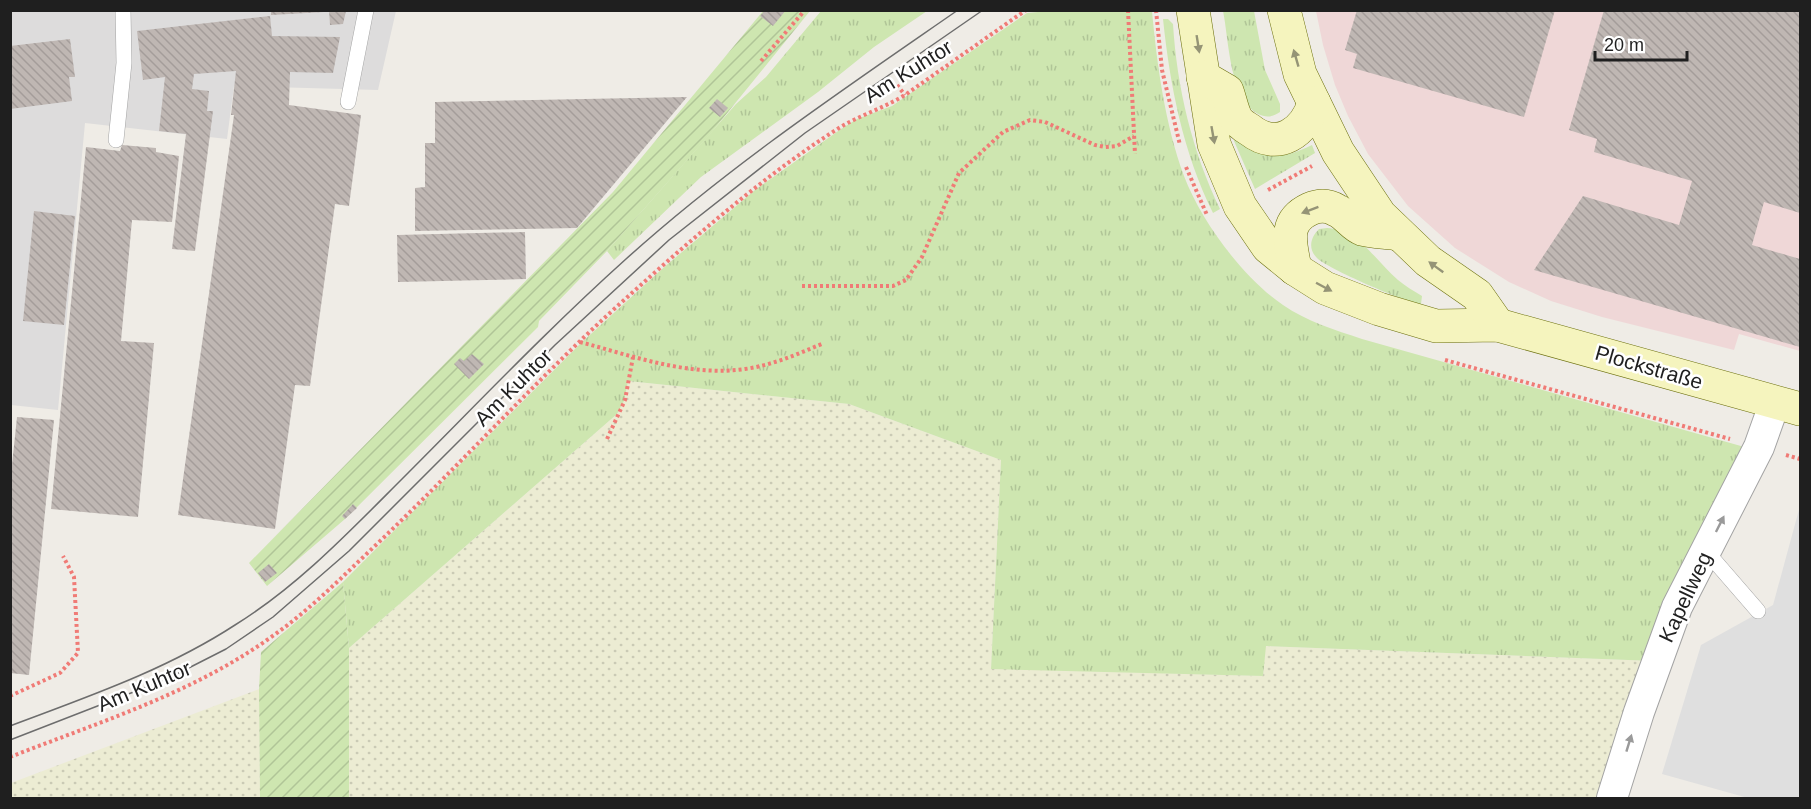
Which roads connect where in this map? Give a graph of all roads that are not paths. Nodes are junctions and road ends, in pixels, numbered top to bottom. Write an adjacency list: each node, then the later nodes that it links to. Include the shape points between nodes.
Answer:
1 (123, 10): 8 (lane, via 124,63)
2 (366, 10): 6 (lane)
3 (1193, 10): 5 (main road, Plockstraße, one-way to 5)
4 (1284, 10): 7 (main road, one-way to 4, via 1300,74)
5 (1203, 77): 7 (main road, via 1227,91 1236,119 1269,140 1299,130 1310,117); 10 (main road, Plockstraße, one-way to 10, via 1214,144 1240,206 1268,247)
6 (348, 102)
7 (1314, 103): 9 (main road, via 1338,152 1380,215)
8 (117, 140)
9 (1399, 234): 10 (main road, one-way to 10, via 1360,229 1335,209 1316,206 1301,213 1290,229); 11 (main road, one-way to 9, via 1477,296 1428,261)
10 (1295, 269): 11 (main road, Plockstraße, one-way to 11, via 1325,288 1436,326)
11 (1498, 325): 12 (main road, Plockstraße)
12 (1787, 405): 13 (street, Kapellweg, one-way to 12, via 1759,447)
13 (1706, 551): 14 (lane); 15 (street, Kapellweg, one-way to 13, via 1677,607)
14 (1758, 611)
15 (1612, 798)

